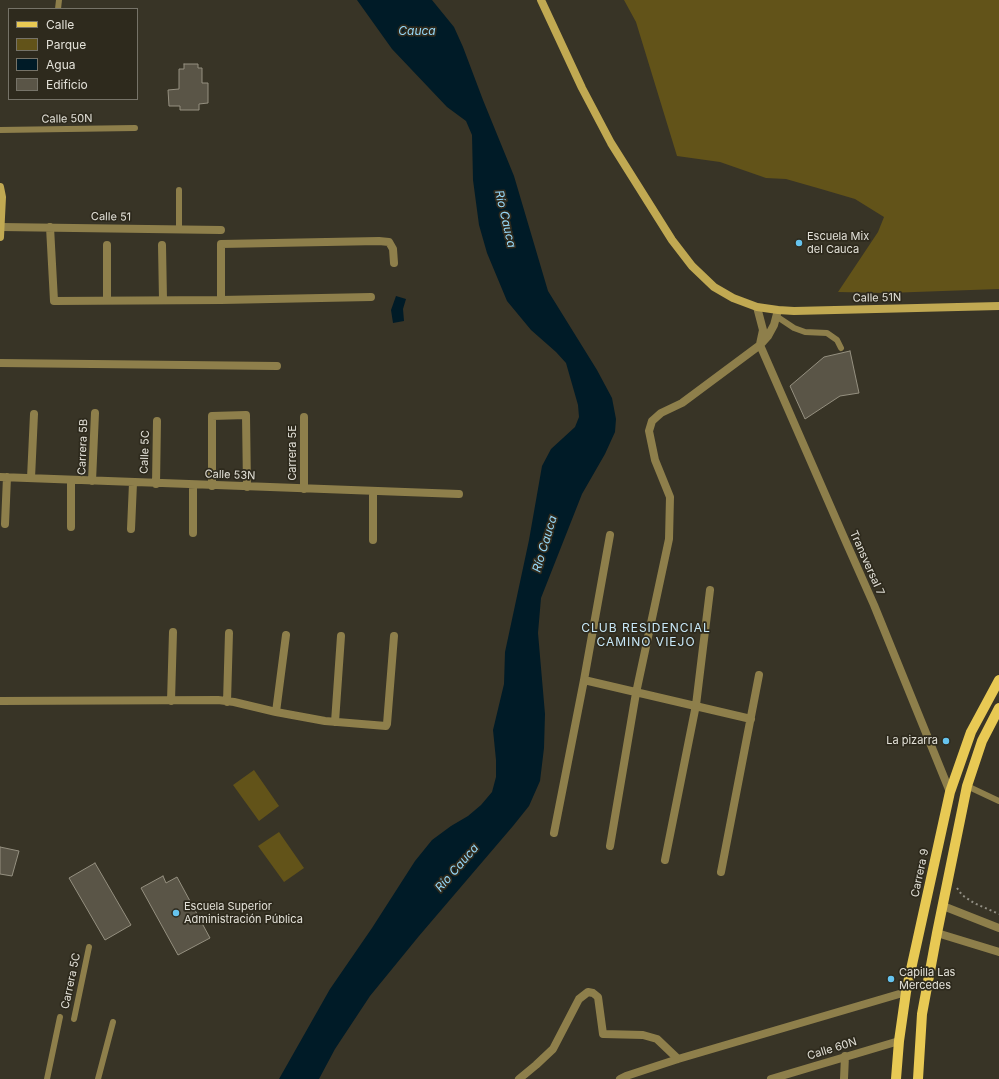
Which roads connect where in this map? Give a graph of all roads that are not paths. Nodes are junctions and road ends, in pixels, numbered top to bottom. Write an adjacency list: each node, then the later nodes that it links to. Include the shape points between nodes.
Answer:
1 (541, 0): 19 (main road, Calle 51N, via 610,143 672,240 692,266 714,287)
2 (135, 128): 3 (lane, Calle 50N)
3 (0, 130)
4 (0, 187): 6 (main road)
5 (179, 190): 8 (lane)
6 (1, 227): 7 (street, Calle 51); 10 (main road)
7 (50, 227): 8 (street, Calle 51); 15 (street, via 54,301)
8 (179, 229): 9 (street, Calle 51)
9 (221, 230)
10 (0, 237)
11 (106, 245): 15 (street)
12 (162, 245): 16 (street)
13 (394, 263): 17 (street, via 393,249 389,242 221,244)
14 (371, 297): 17 (street)
15 (107, 300): 16 (street)
16 (163, 300): 17 (street)
17 (221, 300)
18 (999, 306): 20 (main road, Calle 51N)
19 (757, 307): 20 (main road, Calle 51N); 21 (street, via 763,330)
20 (777, 313): 21 (street, via 774,325); 22 (lane, via 794,328 805,332 827,333 837,340)
21 (760, 345): 56 (street, via 682,403 661,413 652,421 649,431 655,460 670,497 669,539); 66 (street, Transversal 7, via 877,612)
22 (840, 348)
23 (0, 363): 24 (street)
24 (277, 366)
25 (95, 413): 32 (street, Carrera 5B)
26 (34, 414): 30 (street)
27 (304, 417): 38 (street, Carrera 5E)
28 (157, 421): 34 (street, Calle 5C)
29 (3, 477): 30 (street, Calle 53N); 41 (street)
30 (31, 478): 31 (street, Calle 53N)
31 (71, 480): 32 (street, Calle 53N); 42 (street, Carrera 5B)
32 (92, 481): 33 (street, Calle 53N)
33 (133, 483): 34 (street, Calle 53N); 43 (street)
34 (156, 484): 35 (street, Calle 53N)
35 (193, 485): 36 (street, Calle 53N); 44 (street)
36 (212, 486): 37 (street, Calle 53N); 37 (street, via 212,416 246,415)
37 (247, 487): 38 (street, Calle 53N)
38 (304, 489): 39 (street, Calle 53N)
39 (373, 491): 40 (street, Calle 53N); 46 (street)
40 (459, 494)
41 (5, 524)
42 (71, 527)
43 (131, 529)
44 (193, 533)
45 (610, 535): 54 (street)
46 (373, 540)
47 (710, 590): 60 (street)
48 (173, 632): 58 (street)
49 (229, 633): 59 (street)
50 (286, 635): 62 (street)
51 (341, 636): 64 (street)
52 (394, 636): 64 (street, via 388,724 386,726)
53 (759, 675): 63 (street)
54 (584, 680): 56 (street); 68 (street)
55 (999, 680): 66 (main road, Carrera 9, via 971,732)
56 (636, 693): 60 (street); 69 (street)
57 (0, 701): 58 (street)
58 (171, 701): 59 (street)
59 (227, 702): 62 (street)
60 (696, 705): 63 (street); 70 (street)
61 (999, 708): 65 (main road, via 982,741)
62 (276, 712): 64 (street)
63 (751, 719): 71 (street)
64 (335, 722)
65 (967, 786): 67 (lane); 72 (main road)
66 (950, 792): 77 (main road, Carrera 9)
67 (999, 801)
68 (554, 833)
69 (610, 846)
70 (665, 860)
71 (721, 872)
72 (943, 906): 73 (street); 74 (main road)
73 (999, 928)
74 (937, 933): 76 (street); 91 (main road, via 922,1014)
75 (90, 947): 79 (lane, Carrera 5C)
76 (999, 952)
77 (906, 992): 81 (main road, Carrera 9); 83 (street)
78 (60, 1017): 84 (lane, Carrera 5C)
79 (74, 1019)
80 (113, 1022): 85 (lane)
81 (898, 1041): 82 (street, Calle 60N); 90 (main road, Carrera 9)
82 (846, 1056): 88 (street, Calle 60N); 89 (street)
83 (678, 1059): 86 (street, via 657,1038 603,1034 598,997 588,992 579,999 553,1049); 87 (street)
84 (47, 1079)
85 (98, 1079)
86 (519, 1079)
87 (620, 1079)
88 (771, 1079)
89 (844, 1079)
90 (896, 1079)
91 (918, 1079)

